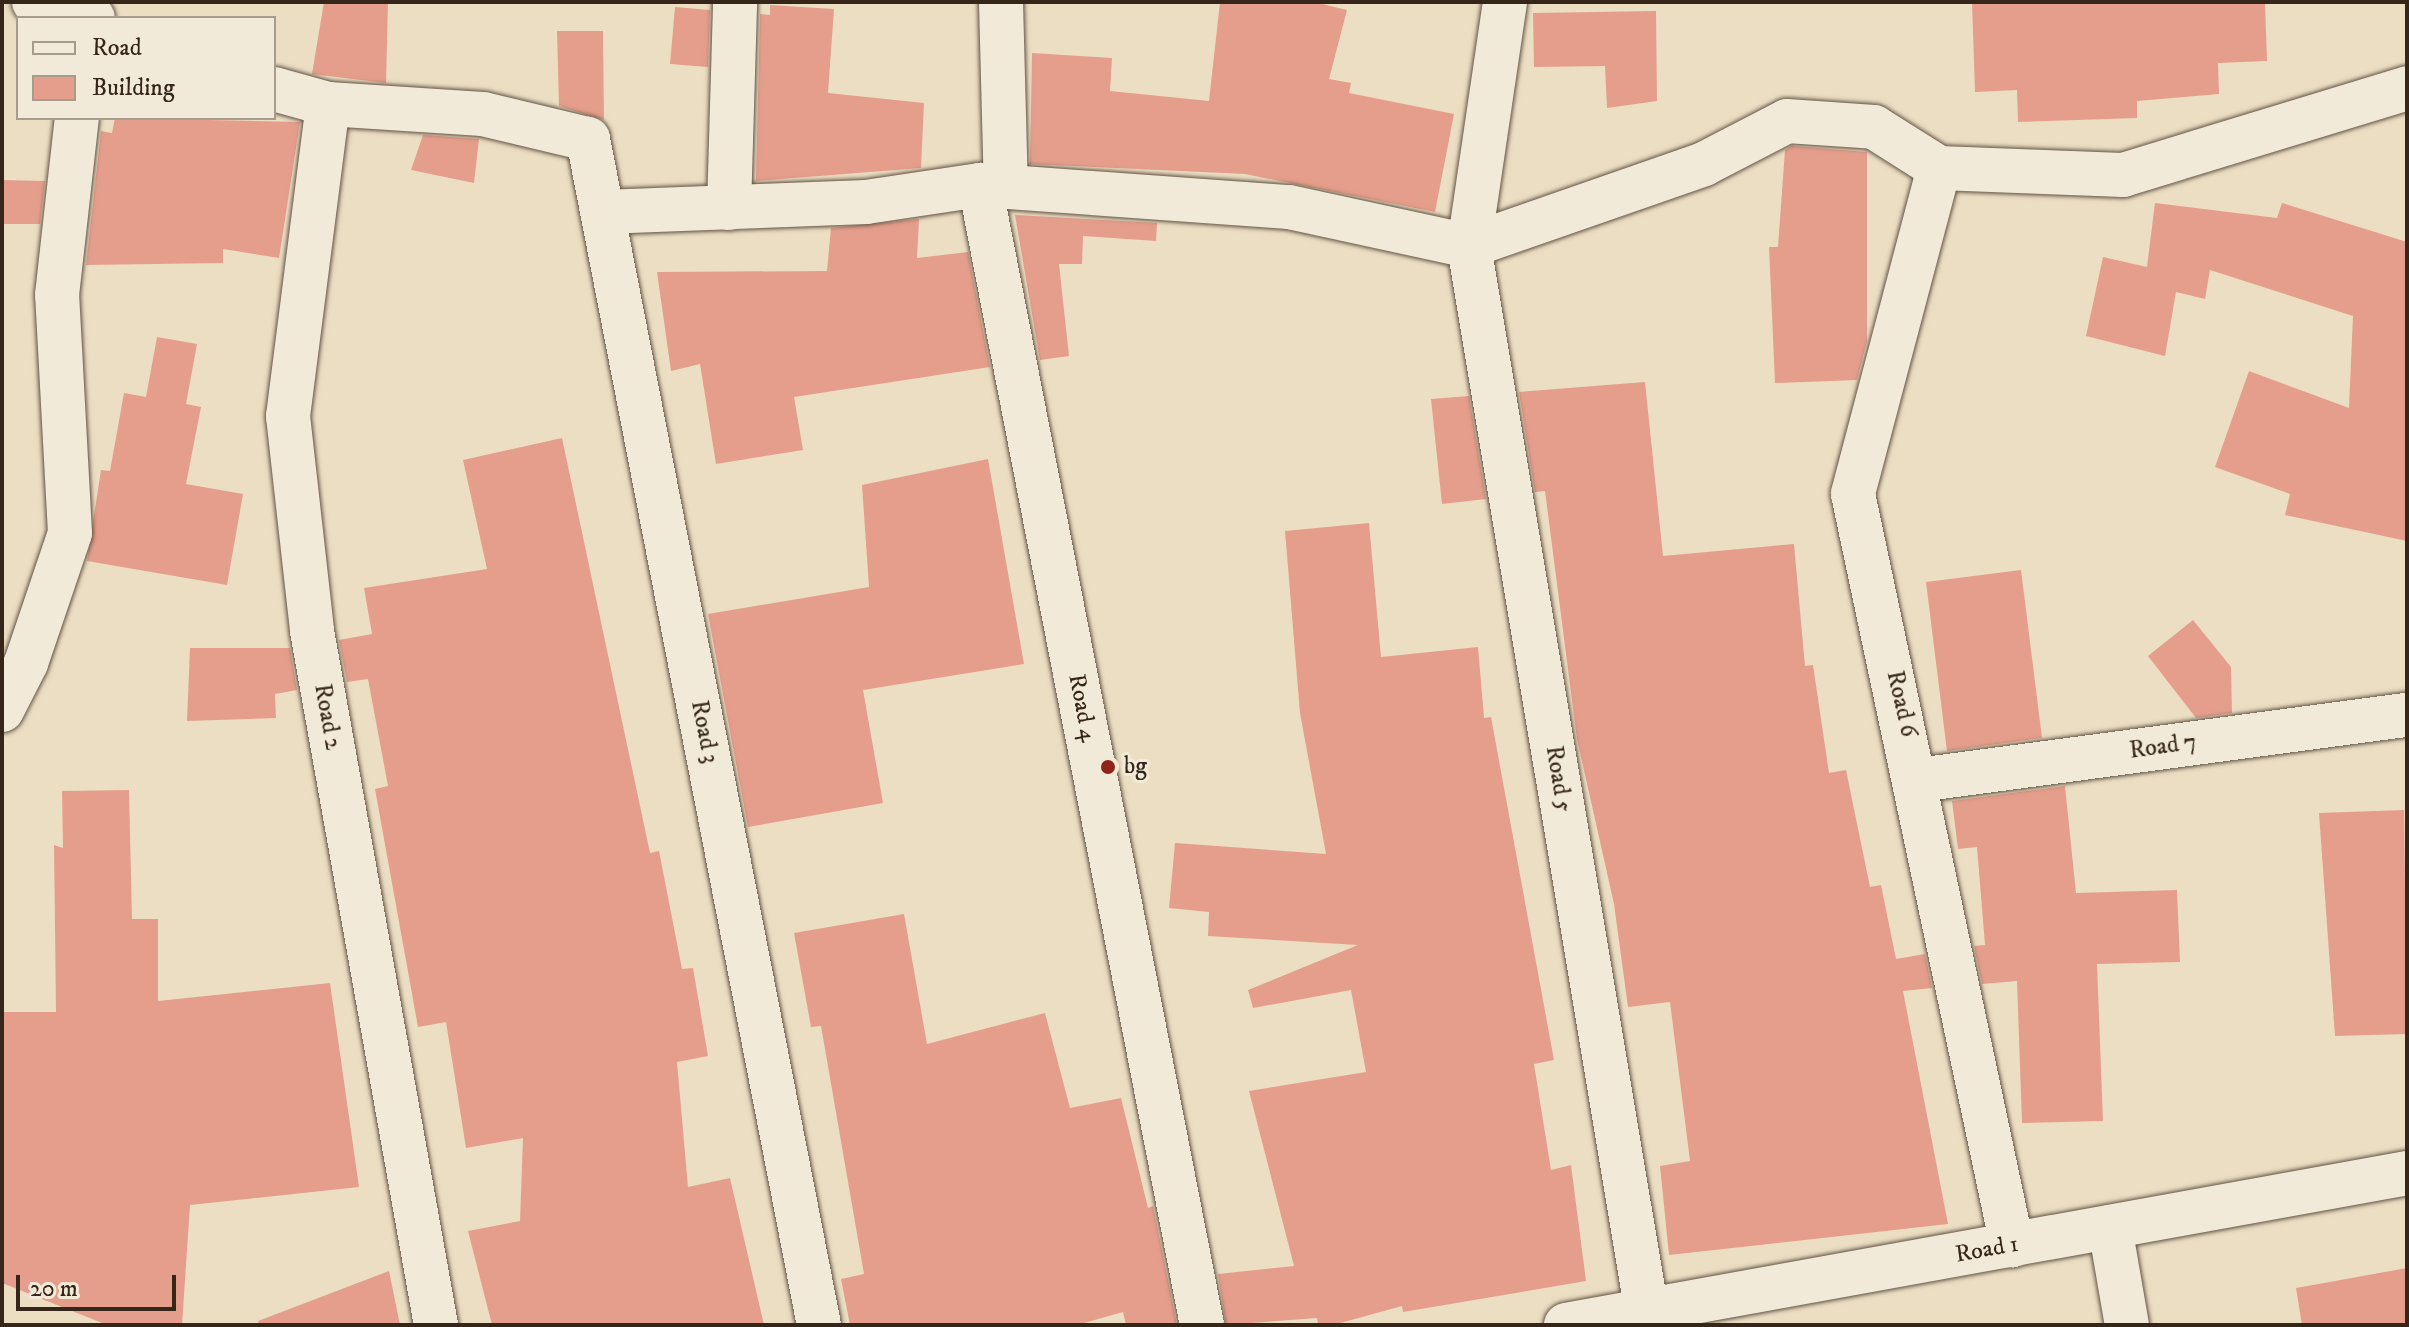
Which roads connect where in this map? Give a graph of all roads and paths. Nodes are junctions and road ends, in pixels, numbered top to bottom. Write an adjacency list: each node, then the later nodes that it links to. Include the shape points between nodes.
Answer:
1 (34, 2): 5 (street)
2 (735, 2): 12 (street)
3 (1001, 2): 11 (street, Road 4)
4 (1505, 2): 14 (street, Road 5)
5 (83, 16)
6 (2407, 88): 10 (street, via 2123,175)
7 (276, 90): 8 (street)
8 (328, 104): 13 (street, Road 3, via 483,114 588,139); 22 (street, Road 2, via 288,416 312,631)
9 (77, 120): 15 (street, via 57,295 70,533 26,663)
10 (1939, 168): 14 (street, via 1874,127 1787,121 1704,164); 17 (street, Road 6, via 1853,494)
11 (993, 186): 12 (street, via 866,202); 14 (street, via 1289,207); 24 (street, Road 4)
12 (729, 208): 13 (street)
13 (603, 212): 23 (street, Road 3)
14 (1469, 246): 21 (street, Road 5)
15 (2, 710)
16 (2407, 715): 17 (street, Road 7)
17 (1918, 780): 20 (street, Road 6)
18 (2407, 1173): 19 (street, Road 1)
19 (2110, 1227): 20 (street, Road 1); 26 (street)
20 (2012, 1245): 21 (street, Road 1)
21 (1648, 1318): 25 (street, Road 1)
22 (436, 1325)
23 (819, 1325)
24 (1202, 1325)
25 (1566, 1325)
26 (2127, 1325)

